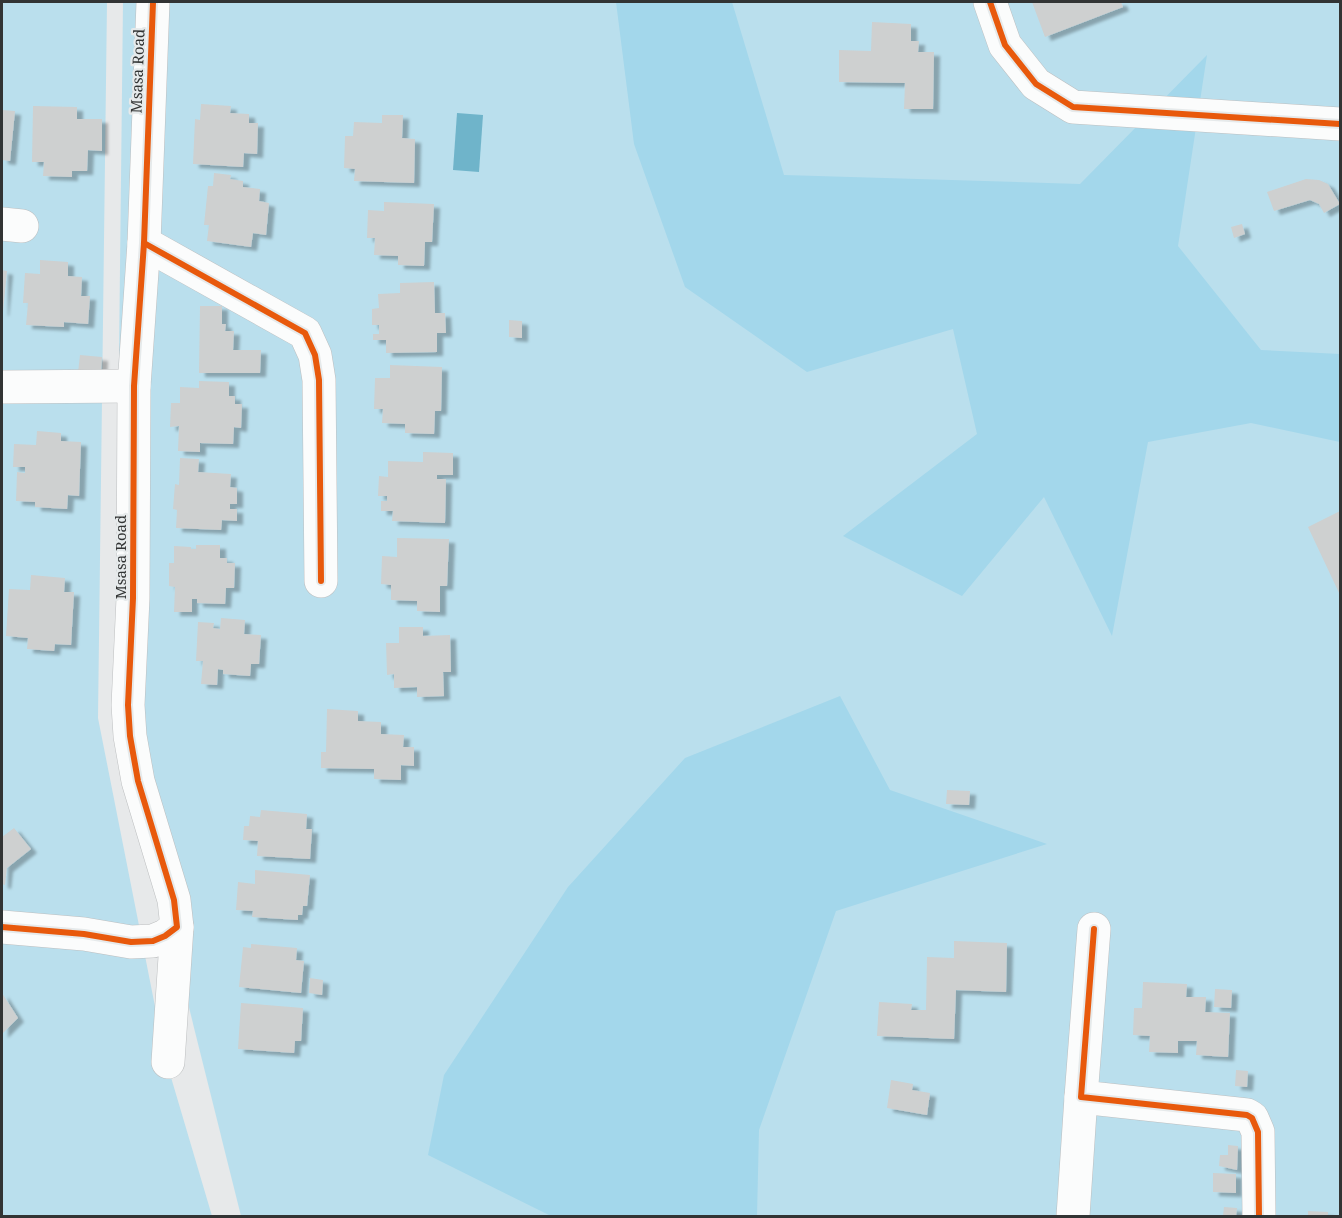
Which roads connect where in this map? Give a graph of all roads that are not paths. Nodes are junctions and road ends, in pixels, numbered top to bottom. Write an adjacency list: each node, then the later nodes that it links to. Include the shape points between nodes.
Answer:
1 (153, 2): 4 (street, Msasa Road)
2 (990, 2): 3 (street, via 1005,45 1036,84 1072,107)
3 (1341, 124)
4 (144, 243): 5 (street, Msasa Road); 7 (street, via 305,333 315,355 319,380)
5 (134, 386): 6 (street); 9 (street, Msasa Road, via 130,736 138,781 174,900)
6 (2, 387)
7 (321, 581)
8 (2, 927): 9 (street, via 131,942 153,941)
9 (177, 927): 11 (street, Msasa Road)
10 (1094, 929): 12 (street)
11 (168, 1062)
12 (1081, 1097): 13 (street); 14 (street, via 1252,1118 1258,1132)
13 (1073, 1216)
14 (1259, 1216)

